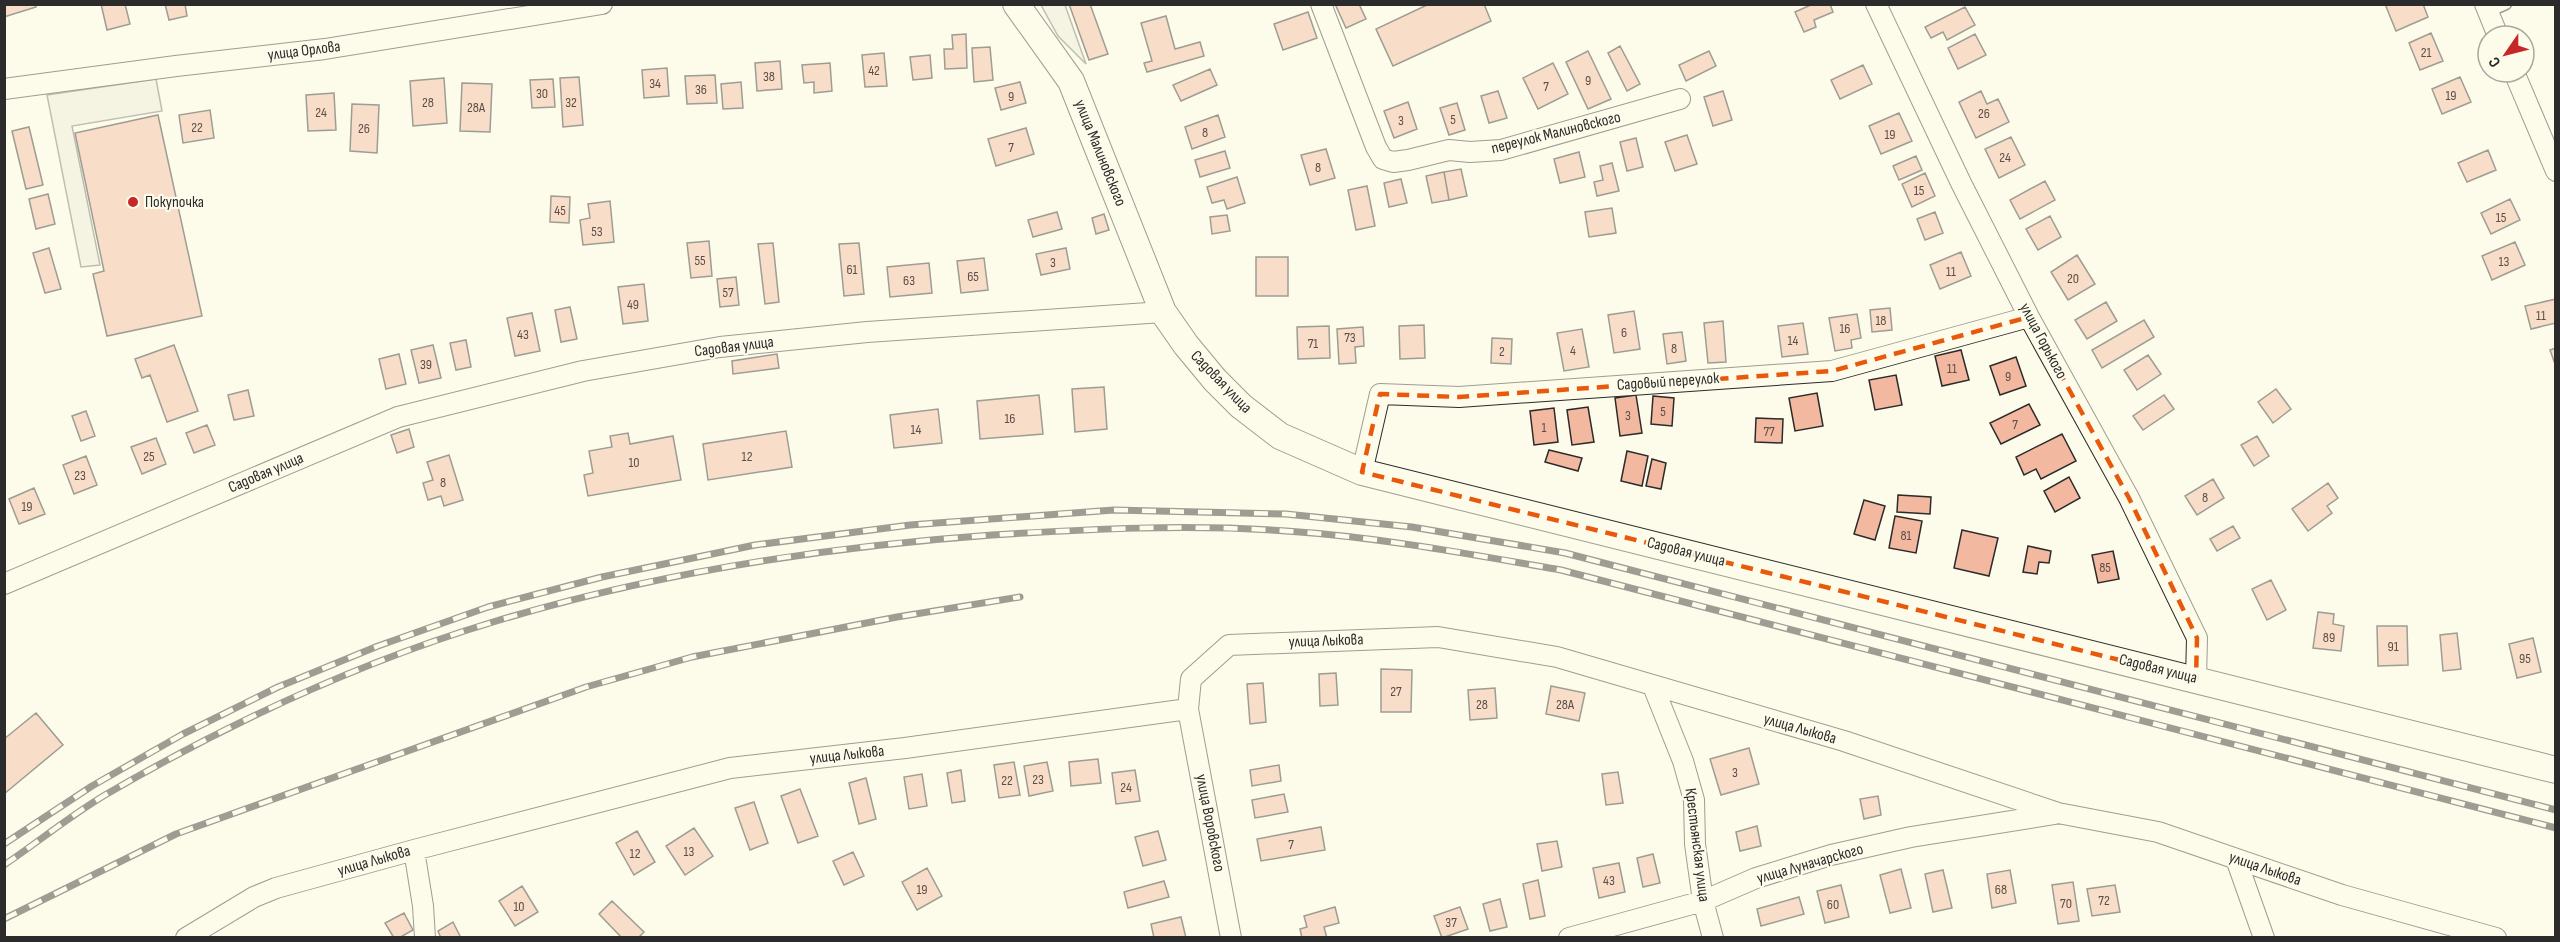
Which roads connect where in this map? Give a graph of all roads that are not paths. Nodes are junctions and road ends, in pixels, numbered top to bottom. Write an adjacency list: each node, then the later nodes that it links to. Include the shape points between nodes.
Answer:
1 (602, 4): 8 (street, улица Орлова, via 326,49)
2 (1016, 4): 11 (street, улица Малиновского, via 1071,81)
3 (1321, 4): 9 (street, переулок Малиновского, via 1376,147 1383,159 1393,162 1449,150 1501,150)
4 (1876, 4): 12 (street, улица Горького)
5 (2493, 7): 6 (street)
6 (2496, 24)
7 (2519, 84): 10 (street)
8 (4, 89)
9 (1680, 99)
10 (2556, 171)
11 (1163, 312): 13 (street, Садовая улица, via 1215,380 1241,406 1280,436); 14 (street, Садовая улица, via 867,332 732,346 583,371 398,417)
12 (2029, 317): 13 (street, Садовый переулок, via 1832,371 1459,397 1380,394); 15 (street, улица Горького, via 2128,498 2197,638)
13 (1362, 472): 15 (street, Садовая улица)
14 (4, 584)
15 (2196, 679): 18 (street, Садовая улица)
16 (1653, 686): 17 (street, улица Лыкова, via 1557,657 1438,637 1229,645 1191,679); 19 (street, улица Лыкова, via 1844,741); 22 (street, Крестьянская улица, via 1694,800)
17 (1188, 709): 20 (street, улица Лыкова, via 917,747 730,768); 25 (street, улица Воровского)
18 (2556, 770)
19 (2058, 813): 21 (street, улица Лыкова, via 2158,831); 22 (street, улица Луначарского, via 1911,837 1831,855 1756,878)
20 (414, 850): 23 (street, улица Лыкова, via 276,888 244,902); 24 (street)
21 (2236, 859): 28 (street); 29 (street, улица Лыкова, via 2342,895)
22 (1703, 901): 26 (street, улица Луначарского); 27 (street, Крестьянская улица)
23 (186, 938)
24 (425, 938)
25 (1231, 938)
26 (1569, 938)
27 (1713, 938)
28 (2264, 938)
29 (2496, 938)

